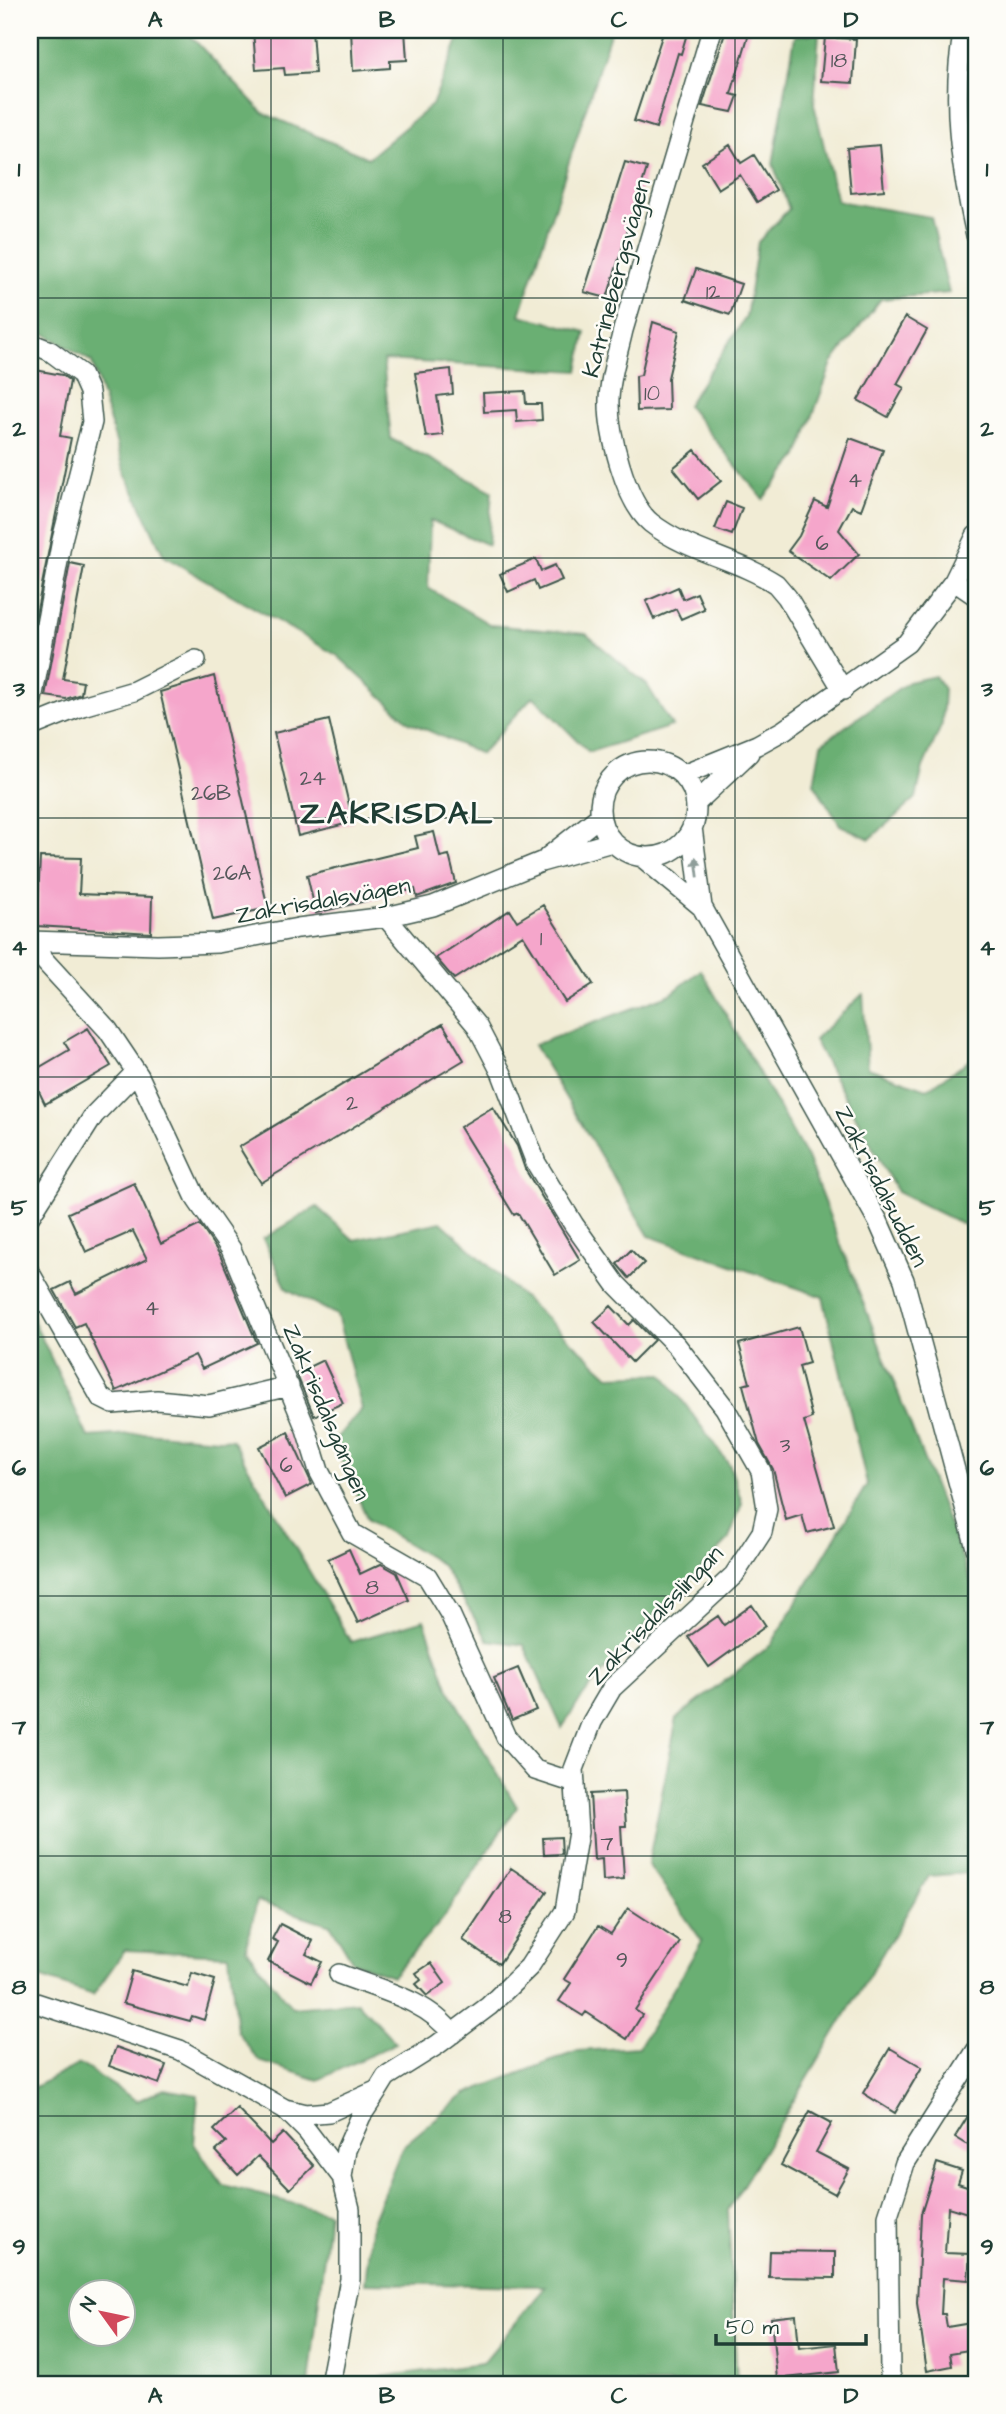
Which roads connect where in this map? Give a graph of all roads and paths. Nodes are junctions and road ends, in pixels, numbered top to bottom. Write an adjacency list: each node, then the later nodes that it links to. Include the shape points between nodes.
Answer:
1 (712, 30): 9 (street, Katrinebergsvägen, via 623,330 610,390 612,425 623,475 637,507 651,523 776,584)
2 (964, 30): 3 (street, via 957,95 960,153)
3 (976, 234)
4 (30, 343): 10 (street, via 50,351 81,374 89,392 92,422 62,540)
5 (976, 536): 6 (street)
6 (954, 581): 7 (street); 9 (street, via 907,643)
7 (976, 596)
8 (197, 660): 11 (street, via 134,691)
9 (844, 690): 12 (street)
10 (30, 710)
11 (30, 727)
12 (757, 745): 13 (street); 14 (street)
13 (683, 775): 14 (street); 15 (street, via 660,762 633,762 620,768 603,789)
14 (696, 803): 16 (street)
15 (600, 816): 17 (street); 19 (street)
16 (692, 827): 18 (street, via 672,851); 20 (street, Zakrisdalsudden, one-way to 16)
17 (612, 842): 18 (street); 19 (street, Zakrisdalsvägen)
18 (642, 857): 20 (street, Zakrisdalsudden)
19 (541, 862): 21 (street, Zakrisdalsvägen, via 459,897)
20 (702, 907): 27 (street, Zakrisdalsudden, via 878,1221 904,1280)
21 (386, 917): 22 (street, Zakrisdalsvägen, via 218,943); 28 (street, Zakrisdalsslingan, via 477,1026 502,1074 536,1163 574,1225 616,1284 677,1346 726,1408 761,1471 768,1509 762,1532 734,1575 612,1688 592,1722 574,1769)
22 (30, 943): 23 (street, Zakrisdalsgången, via 108,1030)
23 (136, 1072): 24 (street, via 94,1115); 26 (street, Zakrisdalsgången, via 197,1200 231,1249)
24 (30, 1216)
25 (30, 1273): 26 (street, via 101,1398 113,1404 157,1400 209,1405)
26 (289, 1386): 28 (street, Zakrisdalsgången, via 319,1471 352,1533 427,1576 450,1614 506,1737 535,1770)
27 (976, 1548)
28 (575, 1783): 31 (street, Zakrisdalsslingan, via 578,1832 565,1911 529,1967)
29 (339, 1974): 31 (street, via 424,2008)
30 (30, 2001): 34 (street, Zakrisdalsslingan, via 180,2050)
31 (452, 2034): 33 (street, Zakrisdalsslingan, via 386,2077)
32 (976, 2051): 37 (street, via 905,2163 888,2216)
33 (378, 2090): 34 (street, Zakrisdalsslingan, via 328,2112 305,2114); 35 (street, Zakrisdalsslingan, via 346,2150)
34 (285, 2109): 35 (street, Zakrisdalsslingan)
35 (342, 2177): 36 (street, via 351,2208 350,2279)
36 (330, 2384)
37 (893, 2384)

